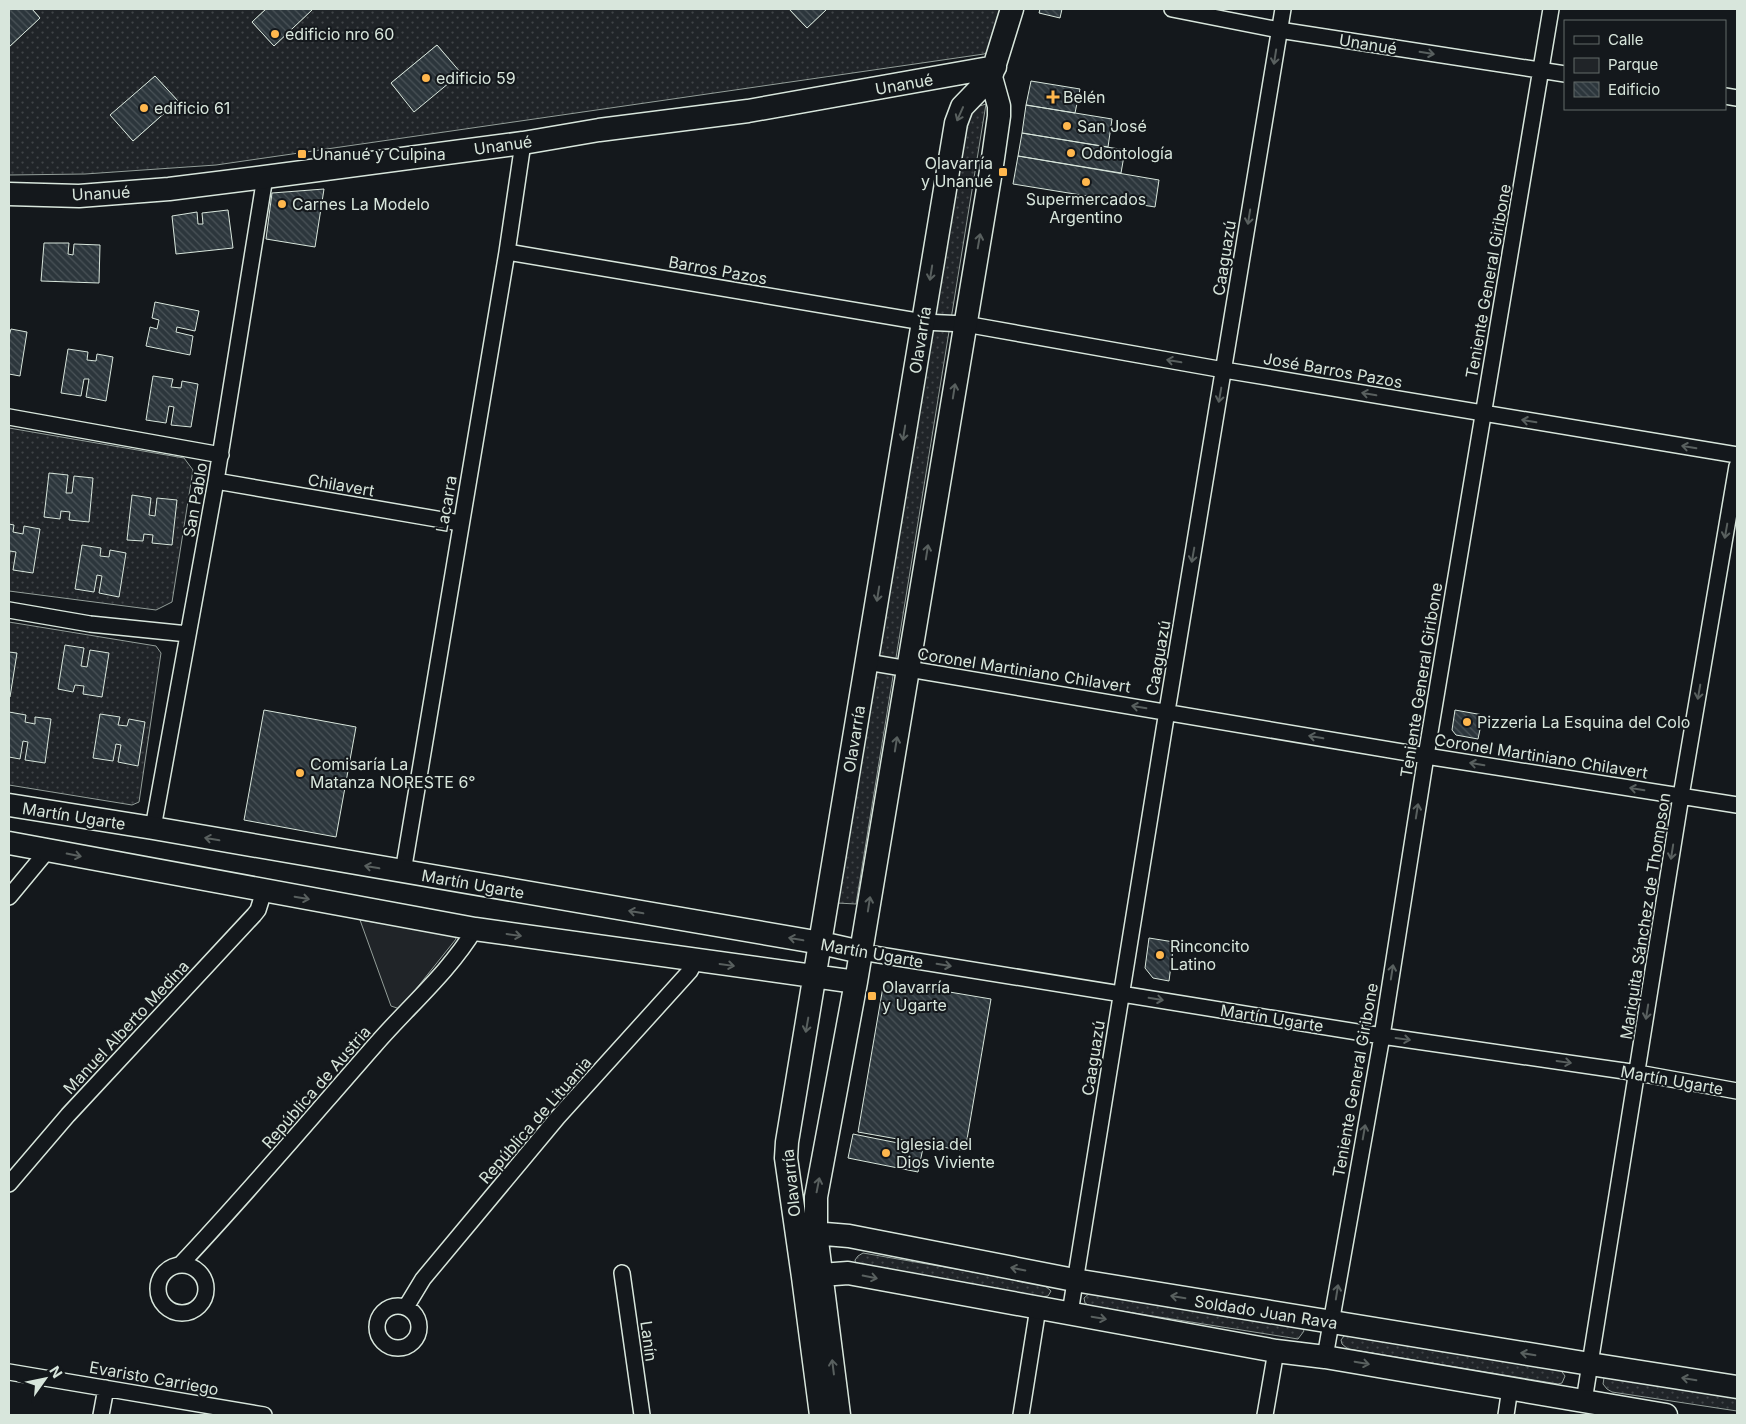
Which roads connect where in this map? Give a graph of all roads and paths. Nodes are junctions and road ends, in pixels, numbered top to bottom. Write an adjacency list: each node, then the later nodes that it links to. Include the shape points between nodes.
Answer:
1 (1012, 9): 7 (street, Olavarría)
2 (1172, 9): 5 (street, Unanué)
3 (1283, 9): 5 (street, Caaguazú)
4 (1551, 9): 6 (street, Teniente General Giribone)
5 (1279, 30): 6 (street, Unanué, one-way to 6); 15 (street, Caaguazú, one-way to 15)
6 (1541, 70): 8 (street, Unanué); 16 (street, Teniente General Giribone)
7 (993, 72): 9 (street, Unanué); 13 (street, Olavarría, one-way to 13, via 962,107 956,123); 14 (street, Olavarría, one-way to 7, via 999,116)
8 (1564, 74)
9 (523, 143): 10 (street, Unanué); 12 (street, Lacarra)
10 (265, 177): 11 (street, Unanué, via 80,196); 18 (street, San Pablo)
11 (9, 194)
12 (507, 252): 13 (street, Barros Pazos); 22 (street, Lacarra)
13 (923, 322): 14 (street, José Barros Pazos); 25 (street, Olavarría, one-way to 25)
14 (965, 324): 15 (street, José Barros Pazos, one-way to 14); 26 (street, Olavarría, one-way to 14)
15 (1224, 370): 16 (street, José Barros Pazos, one-way to 15); 27 (street, Caaguazú, one-way to 27)
16 (1484, 414): 19 (street, José Barros Pazos, one-way to 16); 28 (street, Teniente General Giribone)
17 (9, 417): 18 (street)
18 (220, 455): 21 (street, San Pablo)
19 (1737, 455)
20 (1737, 466): 29 (street, Mariquita Sánchez de Thompson, one-way to 29)
21 (216, 481): 22 (street, Chilavert); 24 (street, San Pablo)
22 (460, 523): 35 (street, Lacarra)
23 (9, 610): 24 (street, via 90,624)
24 (188, 634): 32 (street, San Pablo)
25 (866, 662): 26 (street, Coronel Martiniano Chilavert); 39 (street, Olavarría)
26 (908, 669): 27 (street, Coronel Martiniano Chilavert, one-way to 26); 40 (street, Olavarría, one-way to 26)
27 (1167, 711): 28 (street, Coronel Martiniano Chilavert, one-way to 27); 44 (street, Caaguazú)
28 (1426, 756): 29 (street, Coronel Martiniano Chilavert, one-way to 28); 45 (street, Teniente General Giribone, one-way to 28)
29 (1681, 796): 31 (street, Coronel Martiniano Chilavert); 46 (street, Mariquita Sánchez de Thompson, one-way to 46)
30 (9, 805): 32 (street, Martín Ugarte)
31 (1737, 805)
32 (153, 828): 35 (street, Martín Ugarte, one-way to 32)
33 (9, 843): 34 (street, Martín Ugarte)
34 (48, 850): 36 (street, Martín Ugarte, one-way to 36); 37 (street)
35 (403, 872): 39 (street, Martín Ugarte, one-way to 35)
36 (264, 891): 38 (street, Martín Ugarte, one-way to 38); 48 (street, Manuel Alberto Medina, via 254,915 74,1108)
37 (9, 898)
38 (475, 929): 41 (street, Martín Ugarte, one-way to 41); 50 (street, República de Austria, via 463,948)
39 (821, 943): 40 (street, Martín Ugarte); 42 (street, Olavarría)
40 (861, 952): 43 (street, Olavarría); 44 (street, Martín Ugarte, one-way to 44)
41 (696, 960): 42 (street, Martín Ugarte, one-way to 42); 54 (street, República de Lituania, via 690,972 558,1117 423,1279)
42 (815, 977): 43 (street, Martín Ugarte); 49 (street, Olavarría, one-way to 49, via 786,1158)
43 (856, 982): 49 (street, Olavarría, one-way to 43, via 816,1197)
44 (1121, 993): 45 (street, Martín Ugarte, one-way to 45); 53 (street, Caaguazú)
45 (1382, 1036): 46 (street, Martín Ugarte, one-way to 46); 57 (street, Teniente General Giribone, one-way to 45)
46 (1638, 1073): 47 (street, Martín Ugarte); 60 (street, Mariquita Sánchez de Thompson)
47 (1737, 1091)
48 (9, 1184)
49 (806, 1232): 52 (street, Olavarría); 53 (street, Soldado Juan Rava, one-way to 49, via 849,1236)
50 (180, 1265)
51 (622, 1272): 68 (street, Lanín)
52 (813, 1276): 55 (street, one-way to 55, via 848,1272); 69 (street, Olavarría); 70 (street, Olavarría, one-way to 52)
53 (1074, 1280): 56 (street, Caaguazú); 57 (street, Soldado Juan Rava, one-way to 53)
54 (406, 1307)
55 (1038, 1308): 56 (street); 71 (street)
56 (1070, 1313): 58 (street, one-way to 58)
57 (1332, 1322): 59 (street, Teniente General Giribone); 60 (street, Soldado Juan Rava, one-way to 57)
58 (1276, 1351): 59 (street); 72 (street)
59 (1325, 1357): 64 (street, one-way to 64)
60 (1590, 1364): 62 (street, Soldado Juan Rava, one-way to 60); 65 (street, Mariquita Sánchez de Thompson)
61 (9, 1372): 63 (street, Evaristo Carriego)
62 (1737, 1387)
63 (106, 1388): 66 (street); 67 (street, Evaristo Carriego)
64 (1510, 1388): 65 (street); 73 (street)
65 (1584, 1401): 74 (street)
66 (101, 1415)
67 (264, 1415)
68 (642, 1415)
69 (821, 1415)
70 (839, 1415)
71 (1021, 1415)
72 (1264, 1415)
73 (1506, 1415)
74 (1666, 1415)

